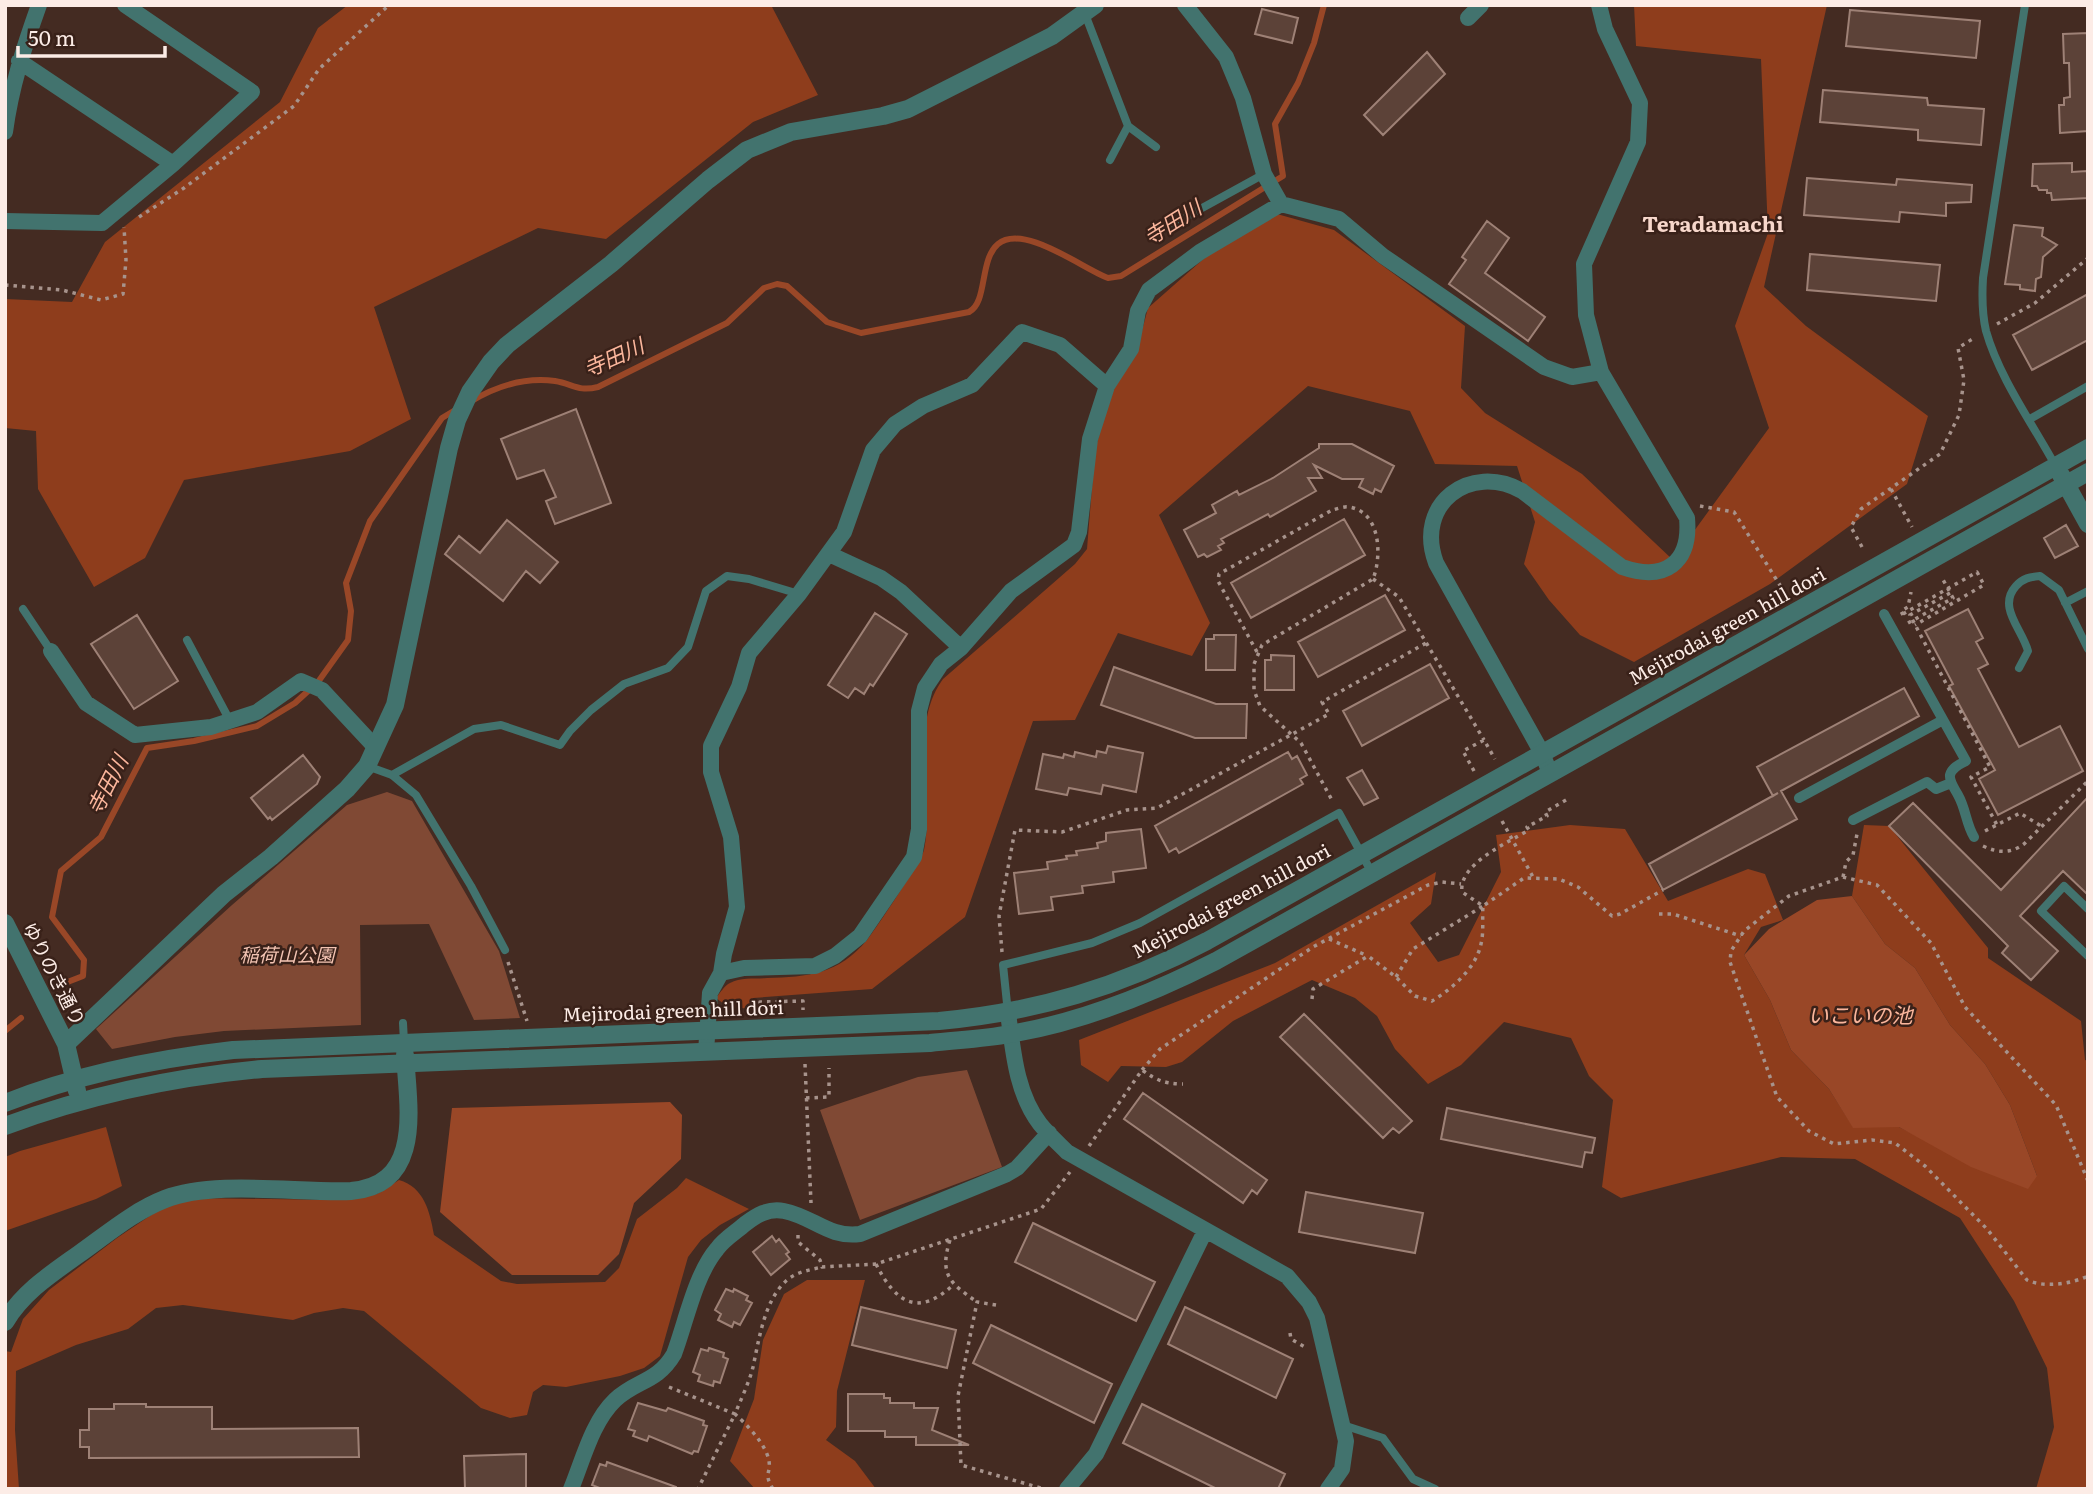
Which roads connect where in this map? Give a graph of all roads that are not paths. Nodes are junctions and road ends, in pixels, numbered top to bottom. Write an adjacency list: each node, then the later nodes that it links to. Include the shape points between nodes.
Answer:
1 (39, 5): 10 (street)
2 (125, 5): 8 (street)
3 (1185, 5): 16 (street, via 1226,57 1243,98)
4 (1481, 5): 9 (street)
5 (1599, 5): 20 (street, via 1605,29 1640,103 1638,142 1584,264 1586,315)
6 (2025, 5): 23 (lane, via 1982,296 1993,349)
7 (1090, 10): 11 (lane); 42 (street, via 1052,36 908,109 791,132 747,150 507,345 470,391 457,420 395,705)
8 (151, 12): 15 (street, via 252,93)
9 (1468, 18)
10 (19, 61): 12 (street); 15 (street)
11 (1128, 126): 13 (lane); 14 (lane)
12 (5, 132)
13 (1156, 147)
14 (1110, 160)
15 (173, 164): 18 (street, via 102,223)
16 (1264, 174): 17 (street); 19 (lane)
17 (1278, 200): 20 (street, via 1339,219 1383,257 1544,368 1572,377); 21 (street, via 1149,290 1138,310 1131,349)
18 (5, 221)
19 (1153, 235)
20 (1601, 372): 43 (street, via 1687,518 1689,536 1683,554 1671,566 1655,572 1622,567 1522,491 1493,481 1463,486 1451,494 1433,516 1429,536 1436,563)
21 (1107, 386): 29 (street, via 1060,345 1022,332 972,385 895,424 873,450 845,532); 36 (street, via 1090,439 1074,545 1011,591)
22 (2088, 386): 23 (lane)
23 (2030, 419): 25 (lane)
24 (2088, 447): 25 (street, Mejirodai green hill dori)
25 (2055, 465): 27 (street); 43 (street, Mejirodai green hill dori)
26 (2088, 472): 27 (street)
27 (2066, 484): 28 (street); 45 (street)
28 (2088, 524)
29 (829, 554): 31 (street); 36 (street, via 901,592)
30 (2088, 591): 32 (lane)
31 (799, 594): 46 (lane, via 727,576 706,591 688,647 668,668 624,684 584,717 561,745 501,725 474,729); 57 (street, via 749,653 739,687 711,746 711,772 731,837 737,907)
32 (2065, 603): 37 (lane); 39 (lane, via 2059,590 2040,576 2027,577 2014,588 2009,610 2028,651)
33 (23, 609): 38 (lane)
34 (1884, 614): 40 (street)
35 (187, 640): 41 (lane)
36 (961, 648): 57 (street, via 941,664 925,688 919,711 919,829 914,857 860,936 815,966)
37 (2088, 649)
38 (51, 650): 41 (street, via 86,703 135,736)
39 (2019, 668)
40 (1943, 720): 47 (street, via 1966,761 1951,772); 48 (street)
41 (230, 721): 42 (street, via 257,712 302,681 322,690)
42 (376, 748): 44 (street)
43 (1542, 753): 45 (street); 51 (street, Mejirodai green hill dori)
44 (366, 766): 46 (lane); 63 (street, via 340,797 224,894)
45 (1550, 773): 52 (street)
46 (392, 775): 55 (lane, via 422,804)
47 (1951, 783): 49 (street, via 1936,789 1927,782); 50 (street)
48 (1799, 798)
49 (1853, 820)
50 (1974, 837)
51 (1362, 855): 52 (lane); 58 (street, Mejirodai green hill dori, via 1163,964 1086,993); 58 (lane, via 1339,813 1140,923 1092,943 1003,965)
52 (1372, 873): 61 (street, via 1178,980 1093,1014)
53 (2088, 909): 56 (lane, via 2064,886 2041,911)
54 (5, 923): 63 (street, ゆりのき通り)
55 (505, 950)
56 (2088, 956)
57 (722, 973): 60 (street, via 709,993)
58 (1008, 1013): 60 (street, Mejirodai green hill dori, via 939,1021); 61 (street)
59 (403, 1023): 62 (lane)
60 (706, 1031): 62 (street, Mejirodai green hill dori); 64 (street)
61 (1011, 1034): 64 (street, via 929,1043); 70 (street, via 1020,1084)
62 (404, 1042): 65 (street); 66 (street, Mejirodai green hill dori, via 222,1051)
63 (65, 1044): 66 (street, ゆりのき通り)
64 (706, 1052): 65 (street)
65 (405, 1063): 67 (street, via 210,1074); 72 (street, via 408,1141 398,1167 380,1183 351,1191 215,1189 165,1199 42,1280)
66 (74, 1079): 67 (street, ゆりのき通り); 68 (street, Mejirodai green hill dori)
67 (79, 1101): 69 (street)
68 (5, 1103)
69 (5, 1126)
70 (1049, 1133): 71 (street, via 1067,1152); 74 (street, via 1007,1174 860,1234 830,1232 782,1211 755,1217 714,1252 674,1354 662,1372 615,1399 606,1410)
71 (1205, 1231): 73 (street, via 1287,1276 1309,1302); 75 (street, via 1096,1454)
72 (5, 1322)
73 (1343, 1425): 76 (street, via 1342,1469); 77 (lane, via 1383,1438 1413,1479)
74 (571, 1489)
75 (1067, 1489)
76 (1328, 1489)
77 (1435, 1489)

